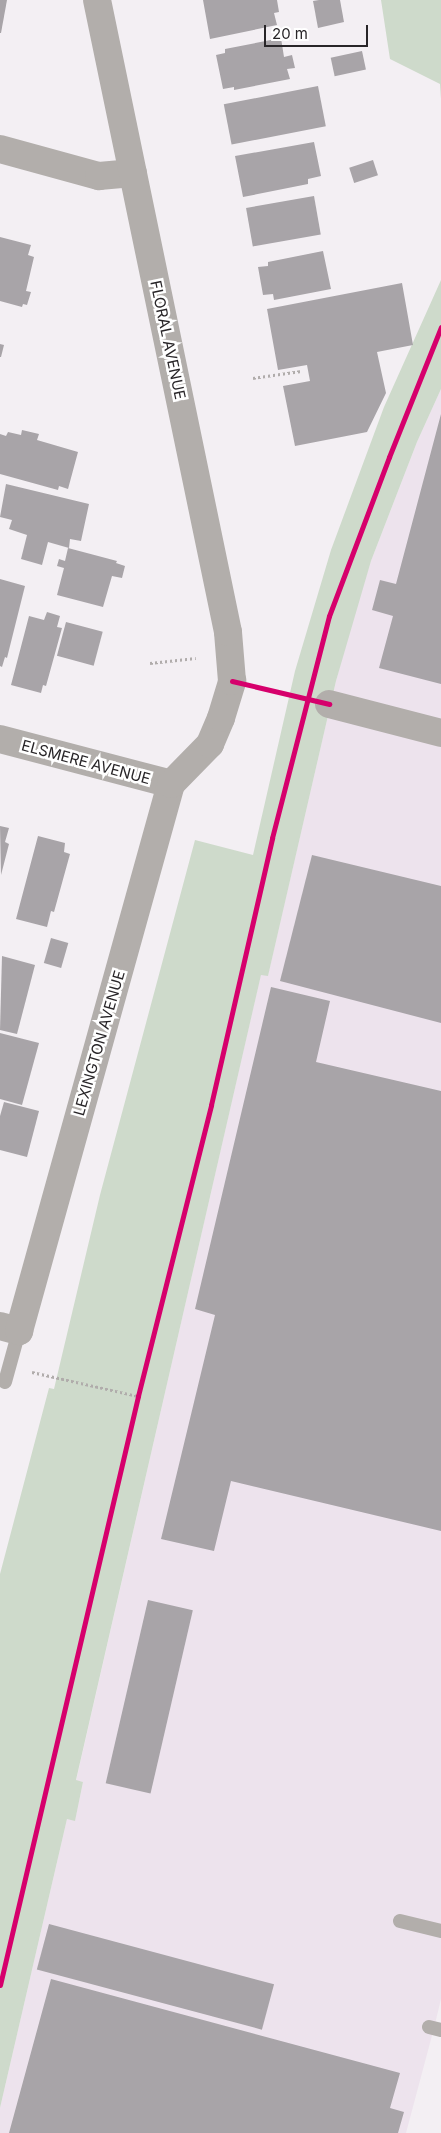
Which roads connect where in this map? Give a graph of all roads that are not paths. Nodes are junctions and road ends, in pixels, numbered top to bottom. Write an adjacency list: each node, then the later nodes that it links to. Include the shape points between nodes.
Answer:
1 (97, 0): 3 (street, FLORAL AVENUE)
2 (0, 149): 3 (street, via 100,176)
3 (133, 173): 5 (street, FLORAL AVENUE, via 228,632 232,680)
4 (329, 704): 6 (street)
5 (221, 718): 8 (street, LEXINGTON AVENUE, via 210,744)
6 (441, 734)
7 (0, 739): 8 (street, ELSMERE AVENUE)
8 (171, 784): 9 (street, LEXINGTON AVENUE)
9 (10, 1329): 10 (lane, LEXINGTON AVENUE, via 10,1366)
10 (5, 1382)
11 (400, 1921): 12 (lane)
12 (441, 1931)

